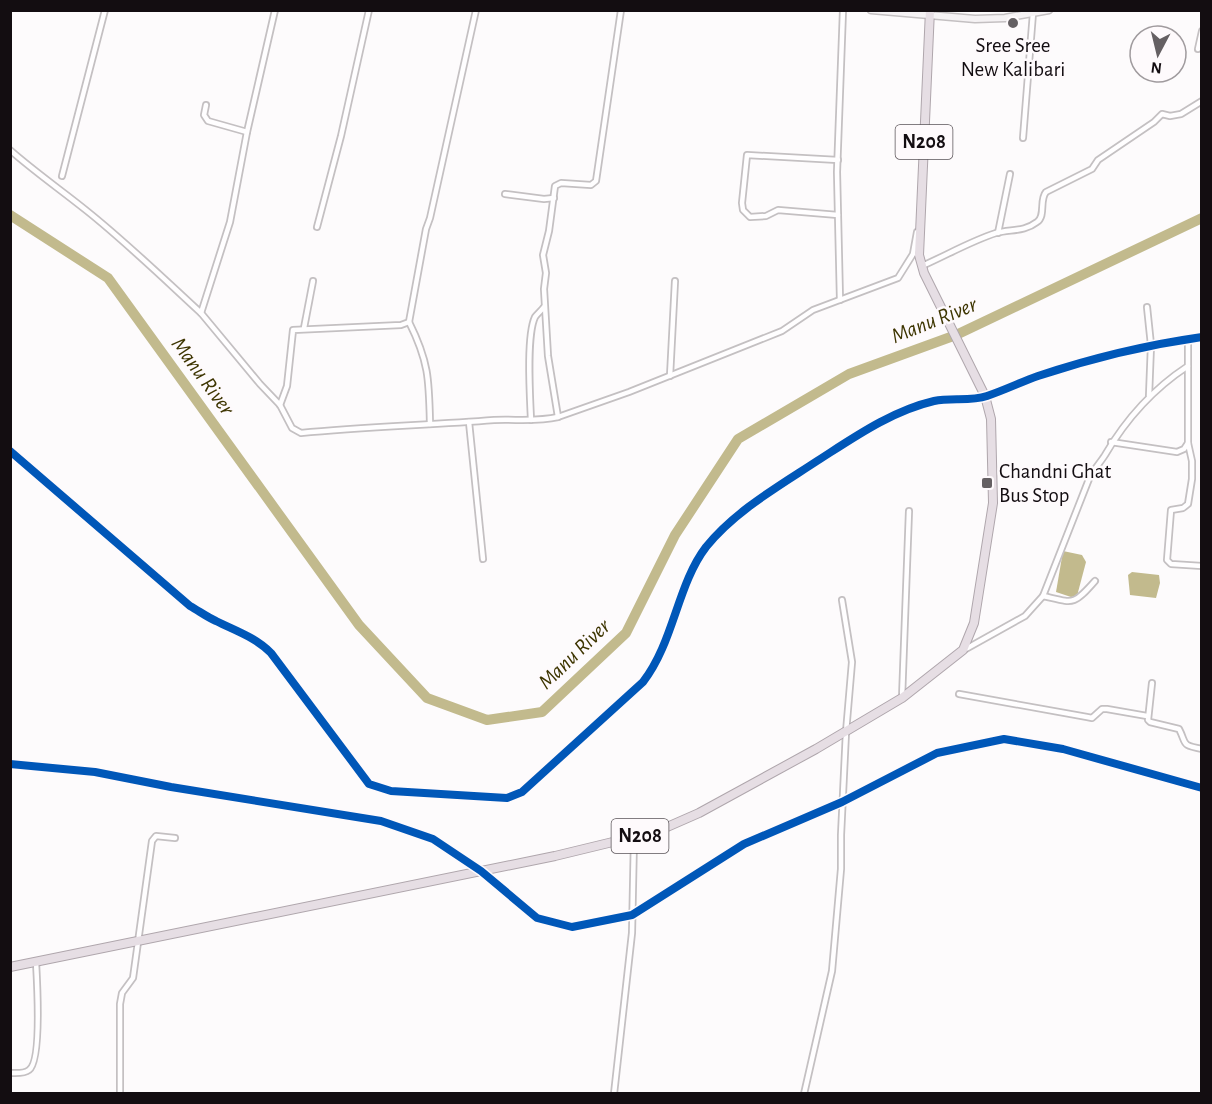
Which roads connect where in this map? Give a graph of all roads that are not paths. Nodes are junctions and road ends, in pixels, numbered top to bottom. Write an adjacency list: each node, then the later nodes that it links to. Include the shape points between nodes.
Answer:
1 (105, 10): 20 (street)
2 (275, 10): 15 (street)
3 (369, 10): 25 (street)
4 (476, 10): 34 (street)
5 (621, 10): 22 (street, via 596,181 591,185 557,184)
6 (843, 10): 18 (street)
7 (871, 10): 9 (main road)
8 (1049, 10): 10 (main road)
9 (929, 13): 10 (main road, via 975,19); 23 (highway, N208)
10 (1033, 13): 16 (street)
11 (1202, 31): 12 (street)
12 (1198, 49)
13 (1202, 101): 26 (street, via 1181,114 1162,114 1098,160 1092,169 1046,192 1037,222 1019,231)
14 (206, 105): 15 (street, via 204,115 208,121)
15 (247, 132): 33 (street, via 230,222)
16 (1023, 138)
17 (10, 150): 33 (street, via 123,241)
18 (838, 160): 24 (street); 24 (street, via 747,155 742,203 750,217 778,210)
19 (1010, 174): 26 (street)
20 (62, 176)
21 (505, 194): 22 (street)
22 (554, 198): 31 (street, via 543,255)
23 (921, 212): 27 (highway, N208, via 919,255); 30 (street, via 913,254 898,278)
24 (838, 215): 30 (street)
25 (317, 227)
26 (998, 233): 27 (street, via 975,241)
27 (923, 270): 41 (highway, N208)
28 (312, 281): 35 (street)
29 (675, 281): 40 (street)
30 (840, 300): 40 (street, via 813,310 782,331)
31 (545, 306): 44 (street); 45 (street, via 535,317 531,338)
32 (1148, 307): 38 (street)
33 (201, 313): 43 (street)
34 (409, 322): 35 (street, via 401,326); 47 (street, via 425,357)
35 (304, 328): 43 (street, via 293,330 287,386)
36 (1202, 337): 37 (street)
37 (1188, 339): 38 (street); 39 (street)
38 (1151, 345): 41 (street, via 1037,376); 42 (street)
39 (1188, 366): 42 (street); 49 (street)
40 (670, 376): 44 (street)
41 (985, 396): 50 (street, via 935,400 900,412 859,434 739,515 706,548 656,666 643,682 522,792 507,798 391,791 369,784 266,648 190,606); 57 (highway, N208, via 992,419 993,503 974,623)
42 (1149, 396): 48 (street)
43 (280, 405): 47 (street, via 292,428 301,433)
44 (558, 417): 45 (street)
45 (531, 420): 46 (street)
46 (469, 422): 47 (street); 52 (street)
47 (430, 424)
48 (1111, 442): 49 (street, via 1176,452); 55 (street, via 1089,479)
49 (1188, 442): 53 (street, via 1192,461 1188,504 1171,510 1167,560 1171,564)
50 (10, 451)
51 (909, 511): 60 (street)
52 (483, 559)
53 (1202, 566)
54 (1095, 581): 55 (street, via 1075,601)
55 (1043, 596): 57 (street, via 1024,616)
56 (842, 600): 62 (street, via 852,662)
57 (963, 650): 60 (highway, N208)
58 (1152, 682): 61 (street)
59 (959, 694): 61 (street, via 1092,718 1102,709)
60 (902, 698): 62 (highway, N208)
61 (1147, 716): 63 (street, via 1150,722 1179,729 1185,745)
62 (846, 732): 66 (street); 68 (highway, N208, via 699,813)
63 (1202, 749)
64 (10, 764): 69 (street, via 95,772 381,821 433,839)
65 (1202, 788): 66 (street, via 1063,749 1004,739 938,753)
66 (842, 802): 70 (street, via 744,844); 77 (street, via 832,971)
67 (175, 838): 71 (street, via 156,836 152,841)
68 (634, 838): 69 (highway, N208); 70 (street)
69 (481, 871): 70 (street, via 537,918 572,927); 71 (highway, N208)
70 (632, 915): 76 (street)
71 (138, 942): 72 (highway, N208); 75 (street, via 133,978 122,993 118,1015)
72 (36, 962): 73 (highway, N208); 74 (street, via 34,1064 30,1070)
73 (10, 967)
74 (10, 1073)
75 (120, 1094)
76 (614, 1094)
77 (804, 1094)

